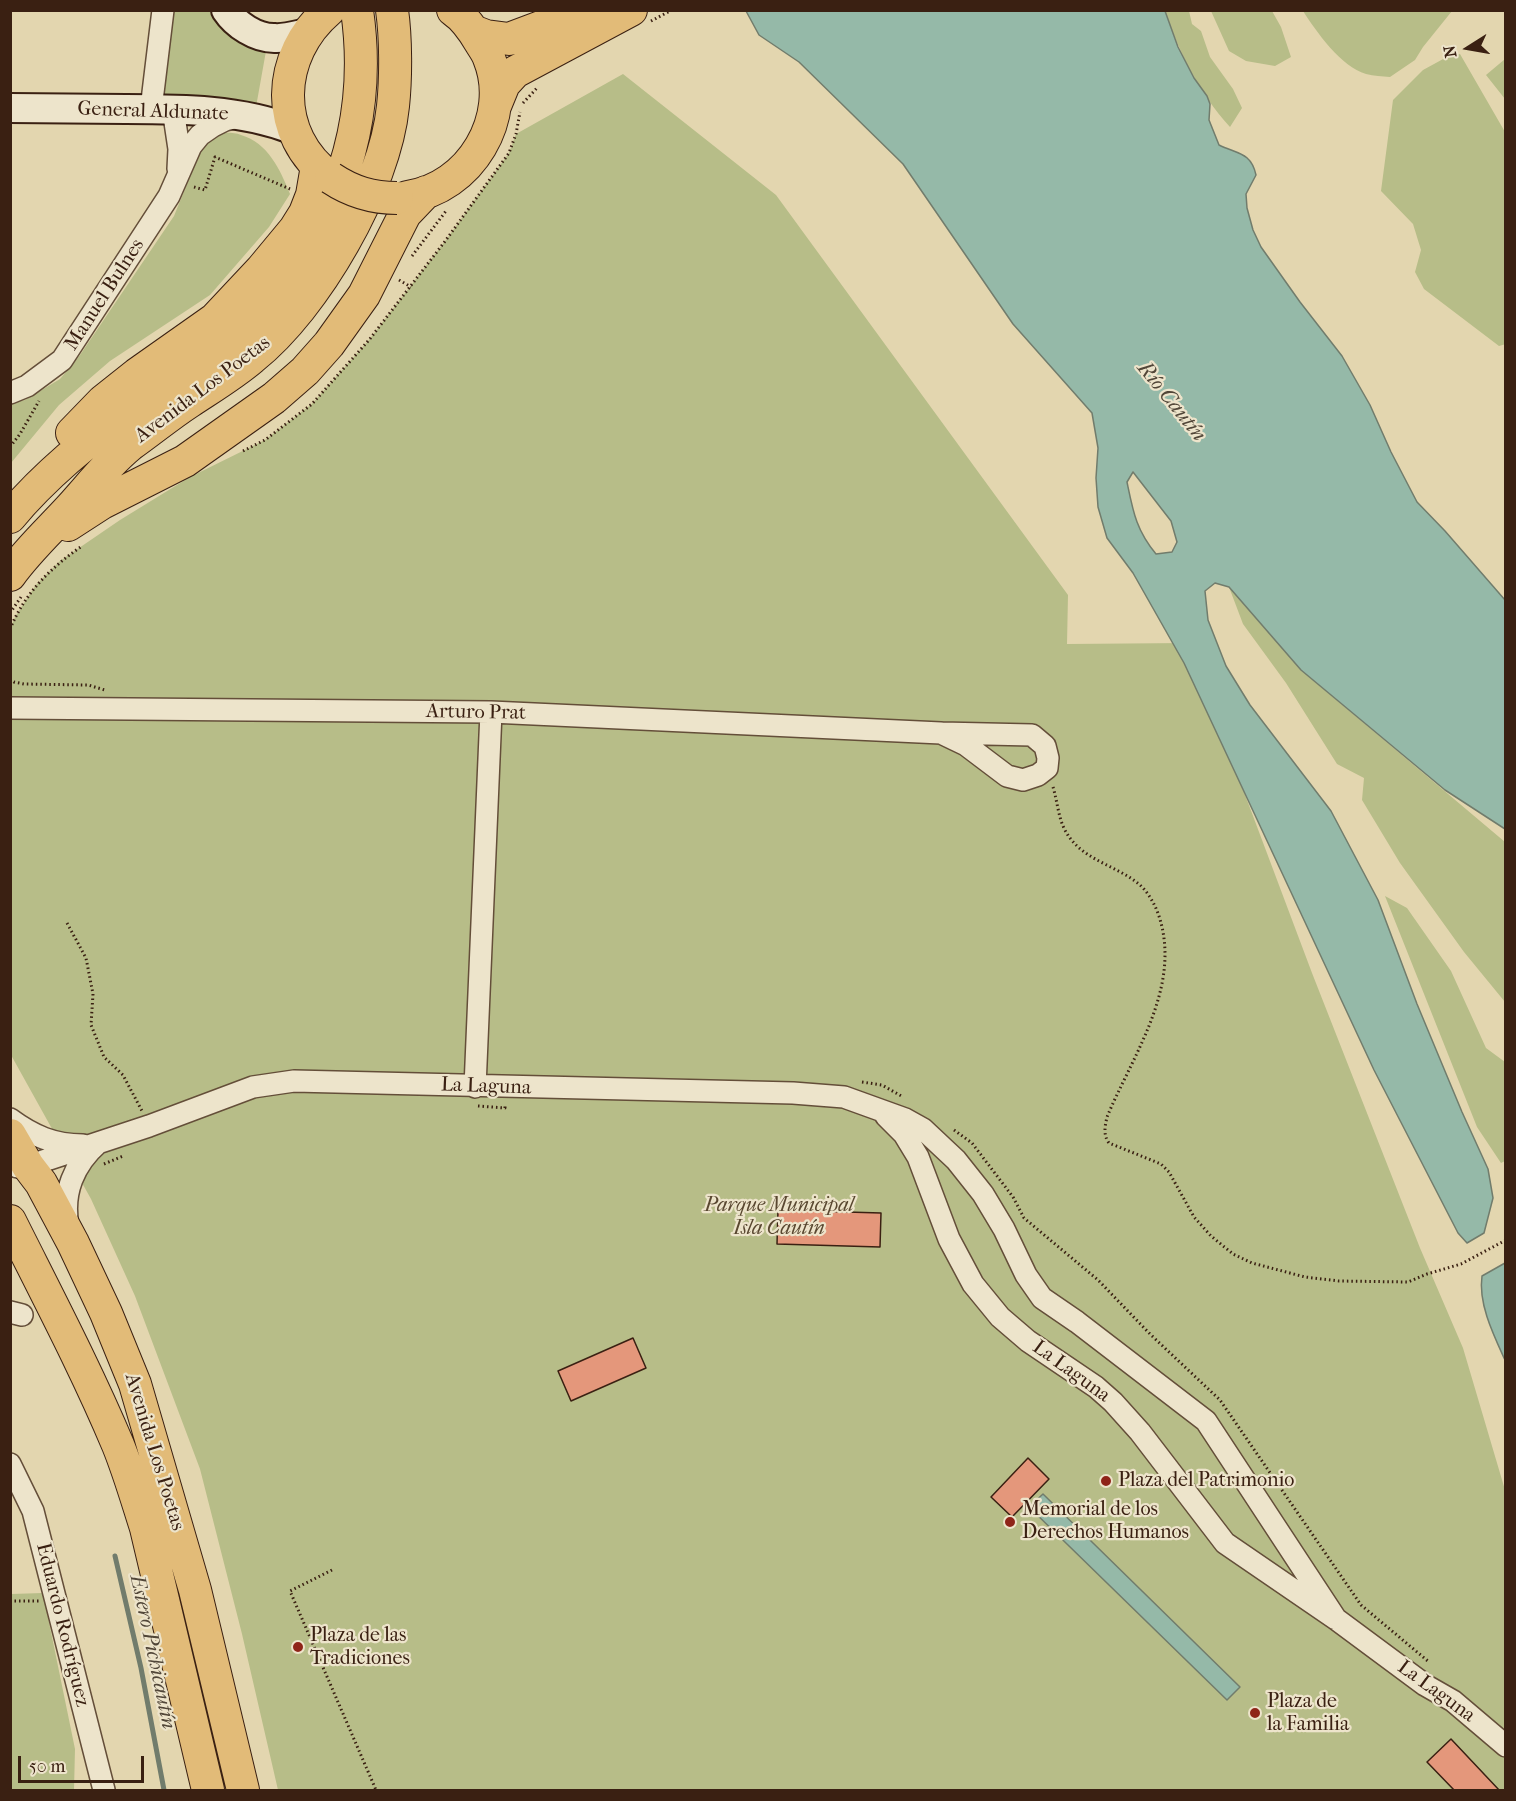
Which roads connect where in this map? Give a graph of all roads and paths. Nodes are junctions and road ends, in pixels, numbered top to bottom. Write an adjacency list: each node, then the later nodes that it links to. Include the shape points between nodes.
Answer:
1 (163, 10): 9 (street)
2 (226, 10): 5 (main road, via 255,34 275,39)
3 (392, 10): 20 (main road, Avenida Los Poetas, via 393,106 381,160 366,200 320,281 254,357 128,448)
4 (608, 14): 6 (main road, via 509,39 486,36); 7 (main road, via 515,72 504,84)
5 (330, 15): 11 (main road, via 299,46 291,68 288,93); 19 (main road, Avenida Los Poetas, via 360,31 359,98 351,149 334,200 307,251 273,296 233,336 119,417)
6 (463, 21): 7 (main road, via 489,58)
7 (495, 106): 15 (main road, via 490,128 459,174 443,185)
8 (10, 108): 9 (main road, General Aldunate)
9 (162, 109): 10 (main road, General Aldunate); 13 (street, via 179,149)
10 (246, 116): 11 (main road, General Aldunate); 13 (street, Manuel Bulnes, via 225,120 200,135)
11 (294, 130): 12 (main road)
12 (324, 172): 15 (main road, bridge, via 368,195); 19 (main road, via 295,230 261,270 215,319 103,401 27,486)
13 (177, 179): 14 (path, via 205,190 215,157); 16 (street, Manuel Bulnes, via 62,360 27,386)
14 (291, 189)
15 (412, 195): 20 (main road, via 364,295 305,371 185,461)
16 (10, 393)
17 (41, 397): 18 (path)
18 (10, 447)
19 (10, 515)
20 (38, 541): 21 (main road, Avenida Los Poetas)
21 (10, 575)
22 (10, 679): 23 (path, via 24,684)
23 (100, 687)
24 (10, 708): 25 (street, Arturo Prat)
25 (491, 712): 26 (street, Arturo Prat); 29 (street)
26 (941, 733): 27 (street, Arturo Prat, via 966,745 1007,776 1023,780); 27 (street, Arturo Prat, via 1032,735 1045,746)
27 (1047, 768): 40 (path, via 1070,838 1080,850 1137,882 1154,903 1162,928 1165,957 1161,992 1107,1118 1109,1143 1161,1164 1194,1217 1228,1250 1252,1263 1305,1277 1408,1282 1461,1264)
28 (67, 923): 33 (path, via 86,958 93,994 91,1025 104,1057 123,1075)
29 (472, 1096): 30 (path); 31 (street, La Laguna, via 793,1093 844,1097); 33 (street, La Laguna, via 294,1081 253,1087)
30 (505, 1108)
31 (881, 1112): 46 (street, La Laguna, via 922,1129 956,1160 984,1194 1042,1298 1206,1421); 46 (street, La Laguna, via 904,1134 918,1157 949,1239 988,1304 1019,1334 1113,1402 1225,1543)
32 (10, 1119): 35 (street, via 48,1141)
33 (149, 1126): 35 (street, La Laguna)
34 (10, 1135): 38 (main road, Avenida Los Poetas)
35 (98, 1143): 38 (street, La Laguna); 41 (street, via 82,1160 68,1193 67,1218)
36 (133, 1152): 37 (path)
37 (101, 1165)
38 (19, 1166): 41 (main road, Avenida Los Poetas, via 41,1183)
39 (10, 1221): 49 (main road, Avenida Los Poetas, via 100,1405 133,1487)
40 (1506, 1240)
41 (73, 1243): 50 (main road, Avenida Los Poetas, via 121,1348 142,1407 195,1590)
42 (10, 1464): 44 (street, Eduardo Rodríguez, via 33,1511)
43 (332, 1570): 51 (path, via 290,1591)
44 (56, 1600): 45 (path); 48 (street, Eduardo Rodríguez)
45 (10, 1601)
46 (1336, 1619): 47 (street, La Laguna, via 1453,1701)
47 (1506, 1746)
48 (105, 1791)
49 (208, 1791)
50 (243, 1791)
51 (376, 1791)

